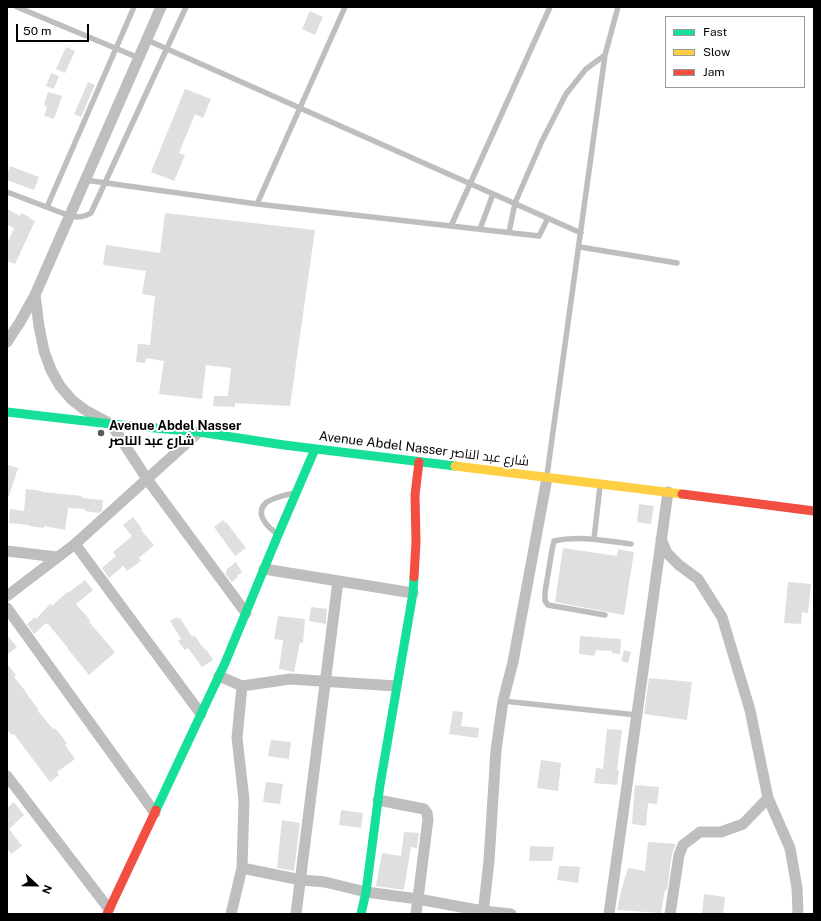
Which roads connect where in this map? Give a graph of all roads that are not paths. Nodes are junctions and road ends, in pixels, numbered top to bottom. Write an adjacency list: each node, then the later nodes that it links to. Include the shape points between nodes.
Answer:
1 (17, 7): 9 (lane)
2 (134, 7): 9 (lane)
3 (161, 7): 8 (street)
4 (186, 7): 10 (lane)
5 (345, 7): 13 (lane)
6 (550, 7): 16 (lane)
7 (618, 7): 11 (lane)
8 (147, 40): 10 (lane); 12 (street)
9 (116, 48): 12 (lane); 21 (lane)
10 (167, 49): 13 (lane); 15 (lane)
11 (605, 55): 19 (lane, via 586,69 566,94); 27 (lane)
12 (139, 58): 14 (street)
13 (300, 108): 16 (lane); 20 (lane)
14 (86, 180): 15 (lane); 22 (street)
15 (105, 182): 20 (lane); 22 (lane, via 91,213 80,218)
16 (470, 184): 18 (lane); 24 (lane)
17 (7, 192): 21 (lane)
18 (493, 194): 19 (lane); 25 (lane)
19 (515, 203): 23 (lane); 26 (lane)
20 (257, 204): 24 (lane)
21 (48, 207): 22 (lane)
22 (70, 216): 30 (street)
23 (548, 218): 26 (lane, via 539,236); 27 (lane)
24 (451, 226): 25 (lane)
25 (480, 229): 26 (lane)
26 (509, 232)
27 (581, 233): 28 (lane)
28 (580, 246): 29 (lane); 37 (lane)
29 (677, 263)
30 (35, 295): 31 (street); 33 (street, via 44,351 60,386 85,410)
31 (7, 342)
32 (7, 412): 33 (street, Avenue Abdel Nasser شارع عبد الناصر)
33 (111, 424): 34 (street, Avenue Abdel Nasser شارع عبد الناصر); 38 (street)
34 (199, 432): 35 (street, Avenue Abdel Nasser شارع عبد الناصر); 38 (street)
35 (315, 449): 36 (street, Avenue Abdel Nasser شارع عبد الناصر); 40 (street)
36 (419, 462): 37 (street, Avenue Abdel Nasser شارع عبد الناصر); 52 (street, via 415,495)
37 (547, 478): 39 (street, Avenue Abdel Nasser شارع عبد الناصر); 61 (street, via 513,662)
38 (147, 479): 46 (street); 55 (street)
39 (601, 484): 41 (street, Avenue Abdel Nasser شارع عبد الناصر); 44 (lane)
40 (296, 492): 43 (street); 43 (lane, via 274,498 263,508 261,514 265,523)
41 (668, 492): 42 (street, Avenue Abdel Nasser شارع عبد الناصر); 45 (street)
42 (814, 511)
43 (278, 535): 50 (street)
44 (594, 539): 47 (lane); 56 (lane, via 554,542 545,601 548,605)
45 (661, 539): 63 (street); 65 (street, via 667,552 679,565 698,579 722,617 750,710)
46 (75, 544): 49 (street); 62 (street)
47 (631, 544)
48 (7, 551): 49 (street)
49 (57, 557): 53 (street)
50 (264, 569): 51 (street); 55 (street)
51 (338, 581): 52 (street); 58 (street)
52 (413, 593): 60 (street)
53 (7, 596)
54 (7, 608): 67 (street)
55 (246, 613): 57 (street)
56 (605, 615)
57 (219, 676): 59 (street); 62 (street)
58 (326, 681): 59 (street, via 290,679); 60 (street); 69 (street)
59 (242, 686): 68 (street, via 237,738 244,800)
60 (396, 686): 66 (street)
61 (503, 701): 63 (lane); 73 (street, via 496,750)
62 (201, 714): 67 (street)
63 (637, 715): 79 (street)
64 (7, 776): 72 (street)
65 (768, 798): 80 (street, via 742,824 721,832 700,832 683,845 679,855); 81 (street, via 790,848 797,888)
66 (378, 800): 70 (street); 71 (street, via 424,809 427,813)
67 (155, 812): 72 (street)
68 (242, 868): 69 (street); 74 (street)
69 (301, 880): 70 (street, via 325,882); 75 (street)
70 (366, 892): 71 (street); 76 (street)
71 (418, 899): 73 (street); 77 (street)
72 (108, 911)
73 (483, 913): 78 (street)
74 (231, 914)
75 (296, 914)
76 (361, 914)
77 (416, 914)
78 (511, 914)
79 (609, 914)
80 (670, 914)
81 (798, 914)

